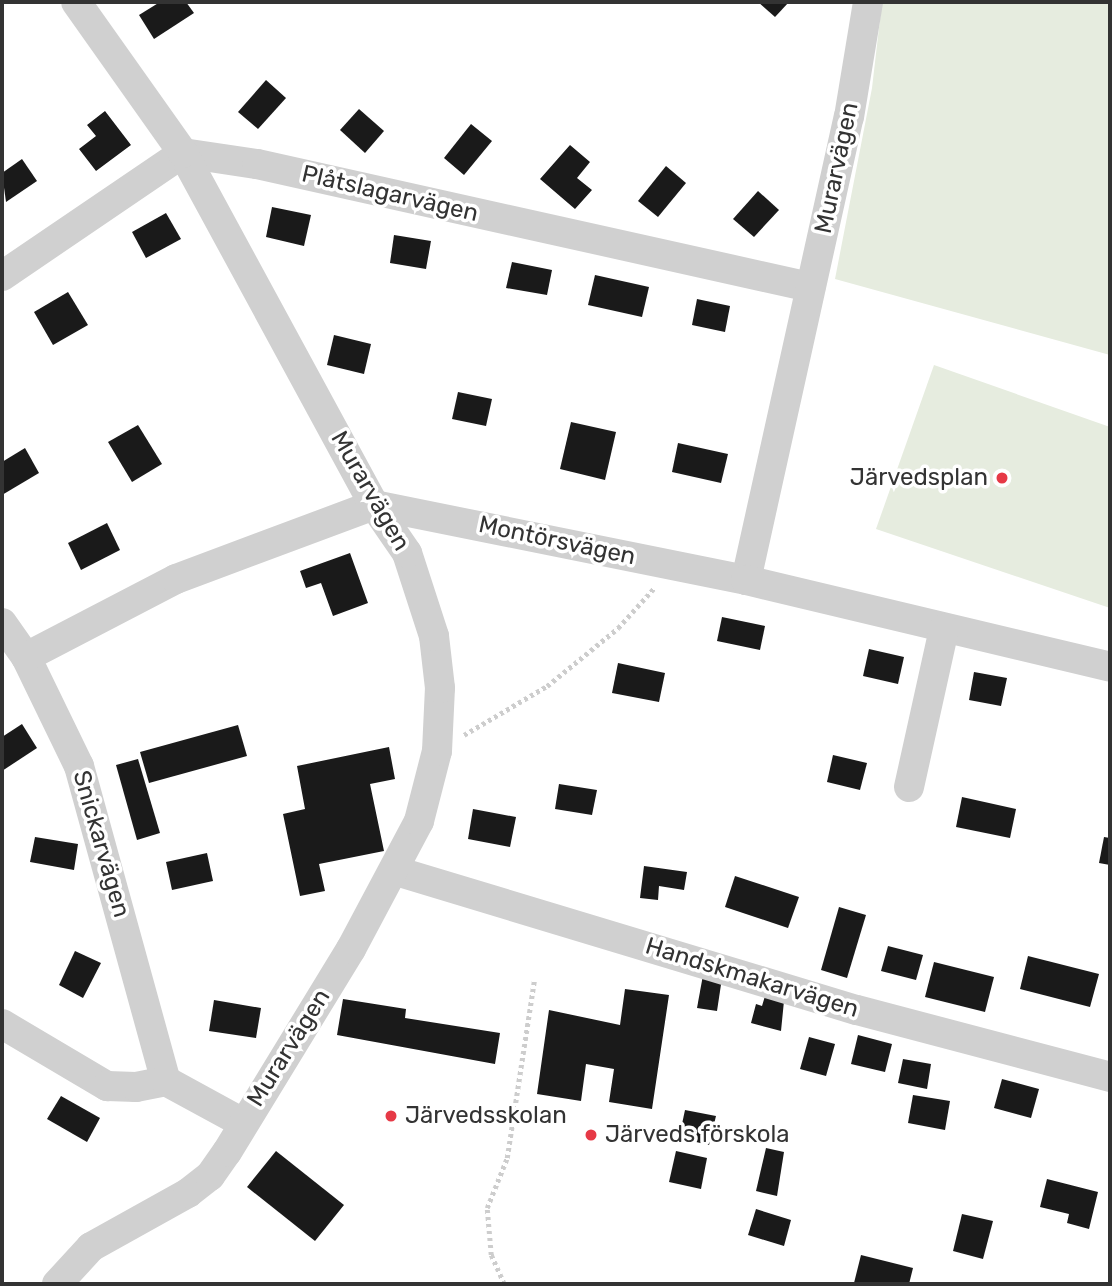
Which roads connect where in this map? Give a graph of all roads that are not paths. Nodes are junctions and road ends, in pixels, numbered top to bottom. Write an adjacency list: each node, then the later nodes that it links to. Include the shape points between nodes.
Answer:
1 (76, 2): 3 (street, Murarvägen)
2 (868, 2): 5 (street, Murarvägen, via 849,117)
3 (183, 153): 4 (street); 5 (street, Plåtslagarvägen, via 257,164); 6 (street, Murarvägen)
4 (2, 276)
5 (810, 287): 7 (street, Murarvägen)
6 (374, 505): 7 (street, Montörsvägen); 10 (street, via 176,579); 13 (street, Murarvägen, via 407,553 434,636 440,688 437,751 419,821)
7 (746, 580): 9 (street, Montörsvägen)
8 (2, 623): 10 (street, Snickarvägen)
9 (944, 629): 11 (street, Montörsvägen); 12 (street)
10 (26, 657): 16 (street, Snickarvägen, via 79,766)
11 (1110, 667)
12 (909, 787)
13 (396, 871): 15 (street, Handskmakarvägen, via 869,1013); 17 (street, Murarvägen)
14 (2, 1024): 16 (street, via 107,1086)
15 (1110, 1077)
16 (166, 1081): 17 (street)
17 (243, 1123): 18 (street, Murarvägen, via 210,1177 91,1247)
18 (57, 1284)

